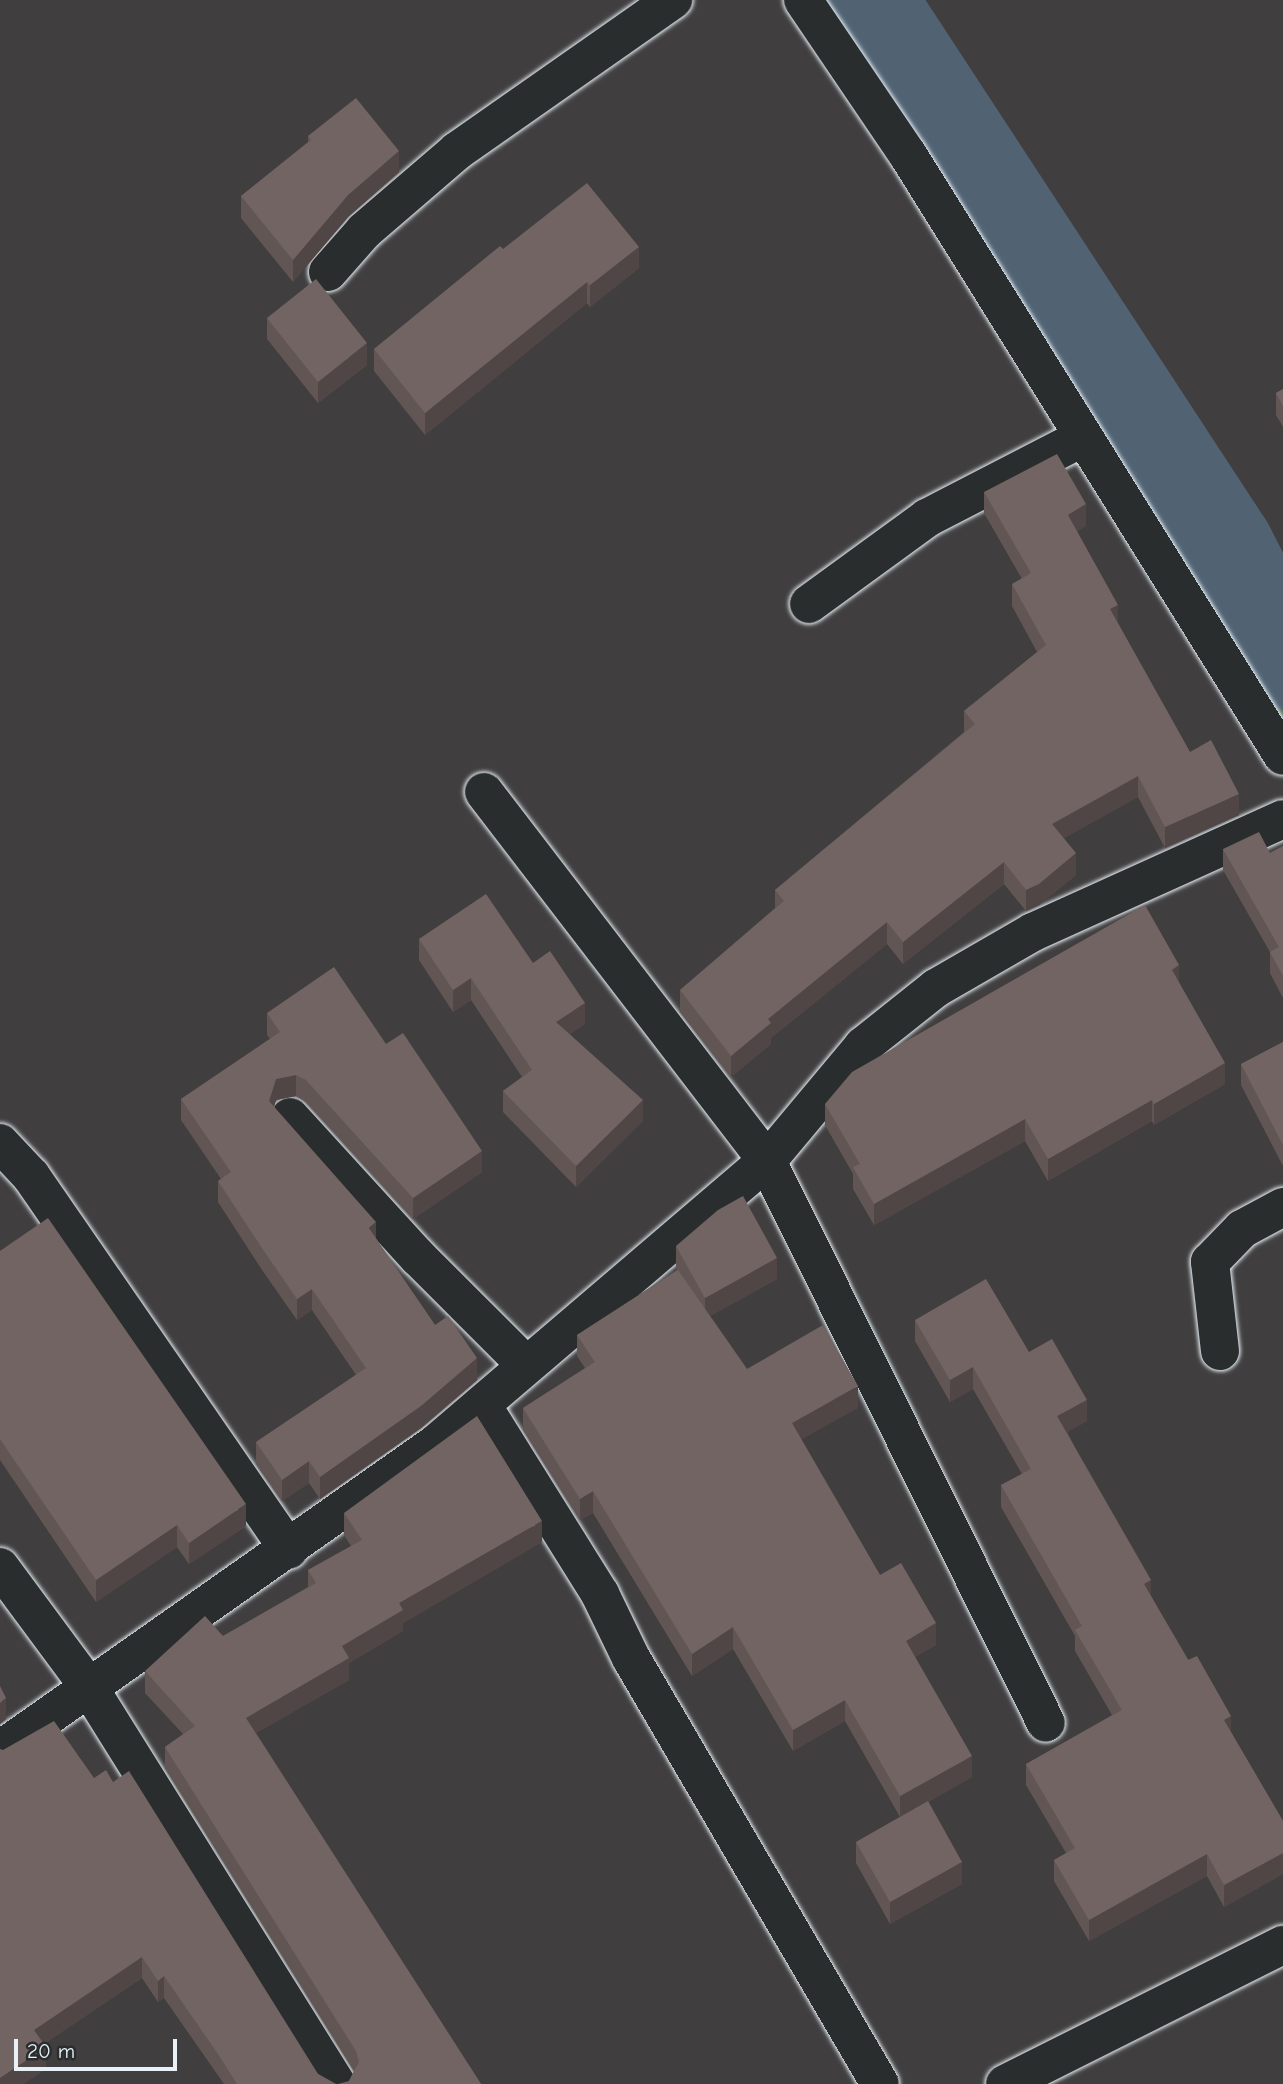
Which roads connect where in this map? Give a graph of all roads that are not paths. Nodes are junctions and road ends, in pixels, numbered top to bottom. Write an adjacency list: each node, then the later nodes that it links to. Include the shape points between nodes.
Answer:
1 (673, 0): 3 (street, via 457,151 364,231)
2 (803, 0): 4 (street, via 908,155)
3 (328, 272)
4 (1082, 438): 5 (street, via 926,518); 6 (street)
5 (809, 604)
6 (1283, 756)
7 (484, 792): 11 (street)
8 (1283, 819): 11 (street, via 1034,932 936,988 863,1046)
9 (290, 1117): 14 (street, via 418,1257)
10 (0, 1143): 16 (street, via 31,1176)
11 (767, 1161): 14 (street); 19 (street)
12 (1283, 1208): 13 (street, via 1242,1229 1210,1262)
13 (1220, 1352)
14 (524, 1363): 15 (street)
15 (482, 1405): 16 (street); 23 (street, via 600,1594 631,1658)
16 (289, 1550): 18 (street)
17 (0, 1567): 18 (street)
18 (88, 1686): 20 (street); 22 (street)
19 (1046, 1723)
20 (0, 1750)
21 (1283, 1945): 24 (street)
22 (337, 2084)
23 (880, 2084)
24 (1005, 2084)

